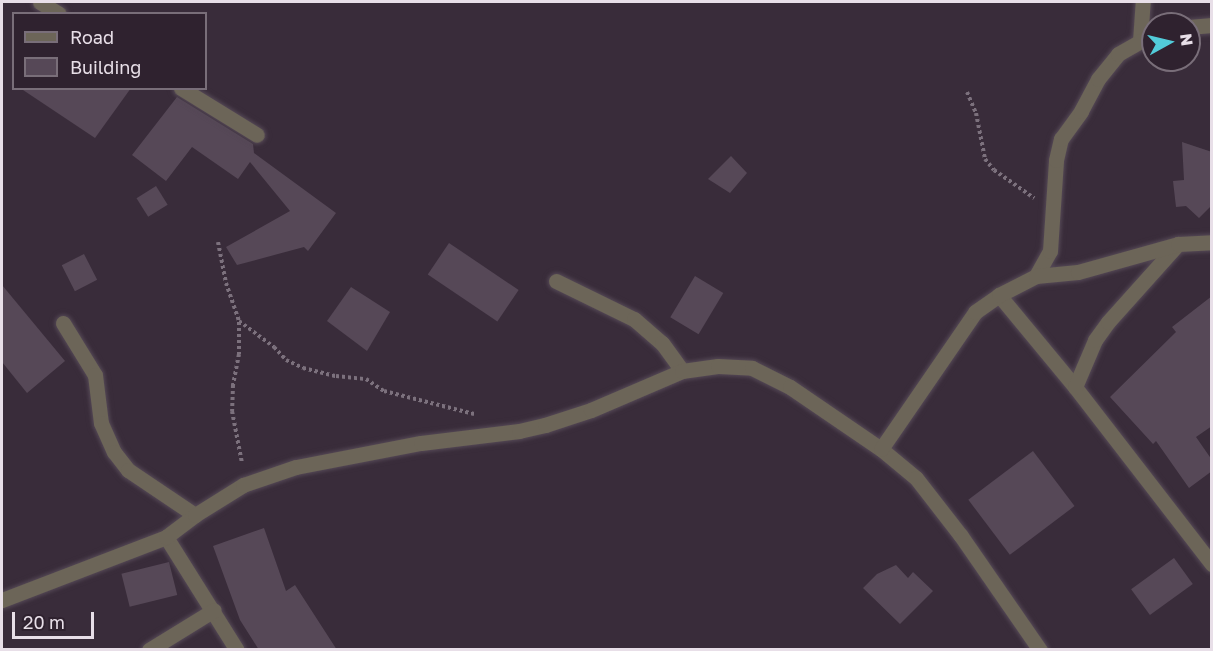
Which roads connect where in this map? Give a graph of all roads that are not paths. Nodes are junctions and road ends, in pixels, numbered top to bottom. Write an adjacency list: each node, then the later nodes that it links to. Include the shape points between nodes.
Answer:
1 (39, 2): 2 (street)
2 (56, 12)
3 (1141, 41): 8 (street, via 1118,54 1061,139 1050,251)
4 (184, 90): 5 (street)
5 (257, 135)
6 (1212, 242): 7 (street)
7 (1178, 244): 8 (street, via 1078,272); 13 (street, via 1095,340)
8 (1036, 276): 10 (street)
9 (556, 281): 12 (street, via 634,318 662,343)
10 (999, 295): 13 (street); 14 (street, via 975,312)
11 (63, 323): 15 (street, via 95,375 101,423 114,452 128,470)
12 (682, 371): 14 (street, via 718,366 752,368 790,387); 15 (street, via 545,425 296,467 243,484)
13 (1075, 387): 17 (street)
14 (881, 449): 22 (street, via 916,478)
15 (195, 515): 16 (street)
16 (166, 537): 18 (street); 19 (street)
17 (1212, 564)
18 (2, 600)
19 (214, 610): 20 (street); 21 (street)
20 (149, 650)
21 (237, 650)
22 (1040, 650)

